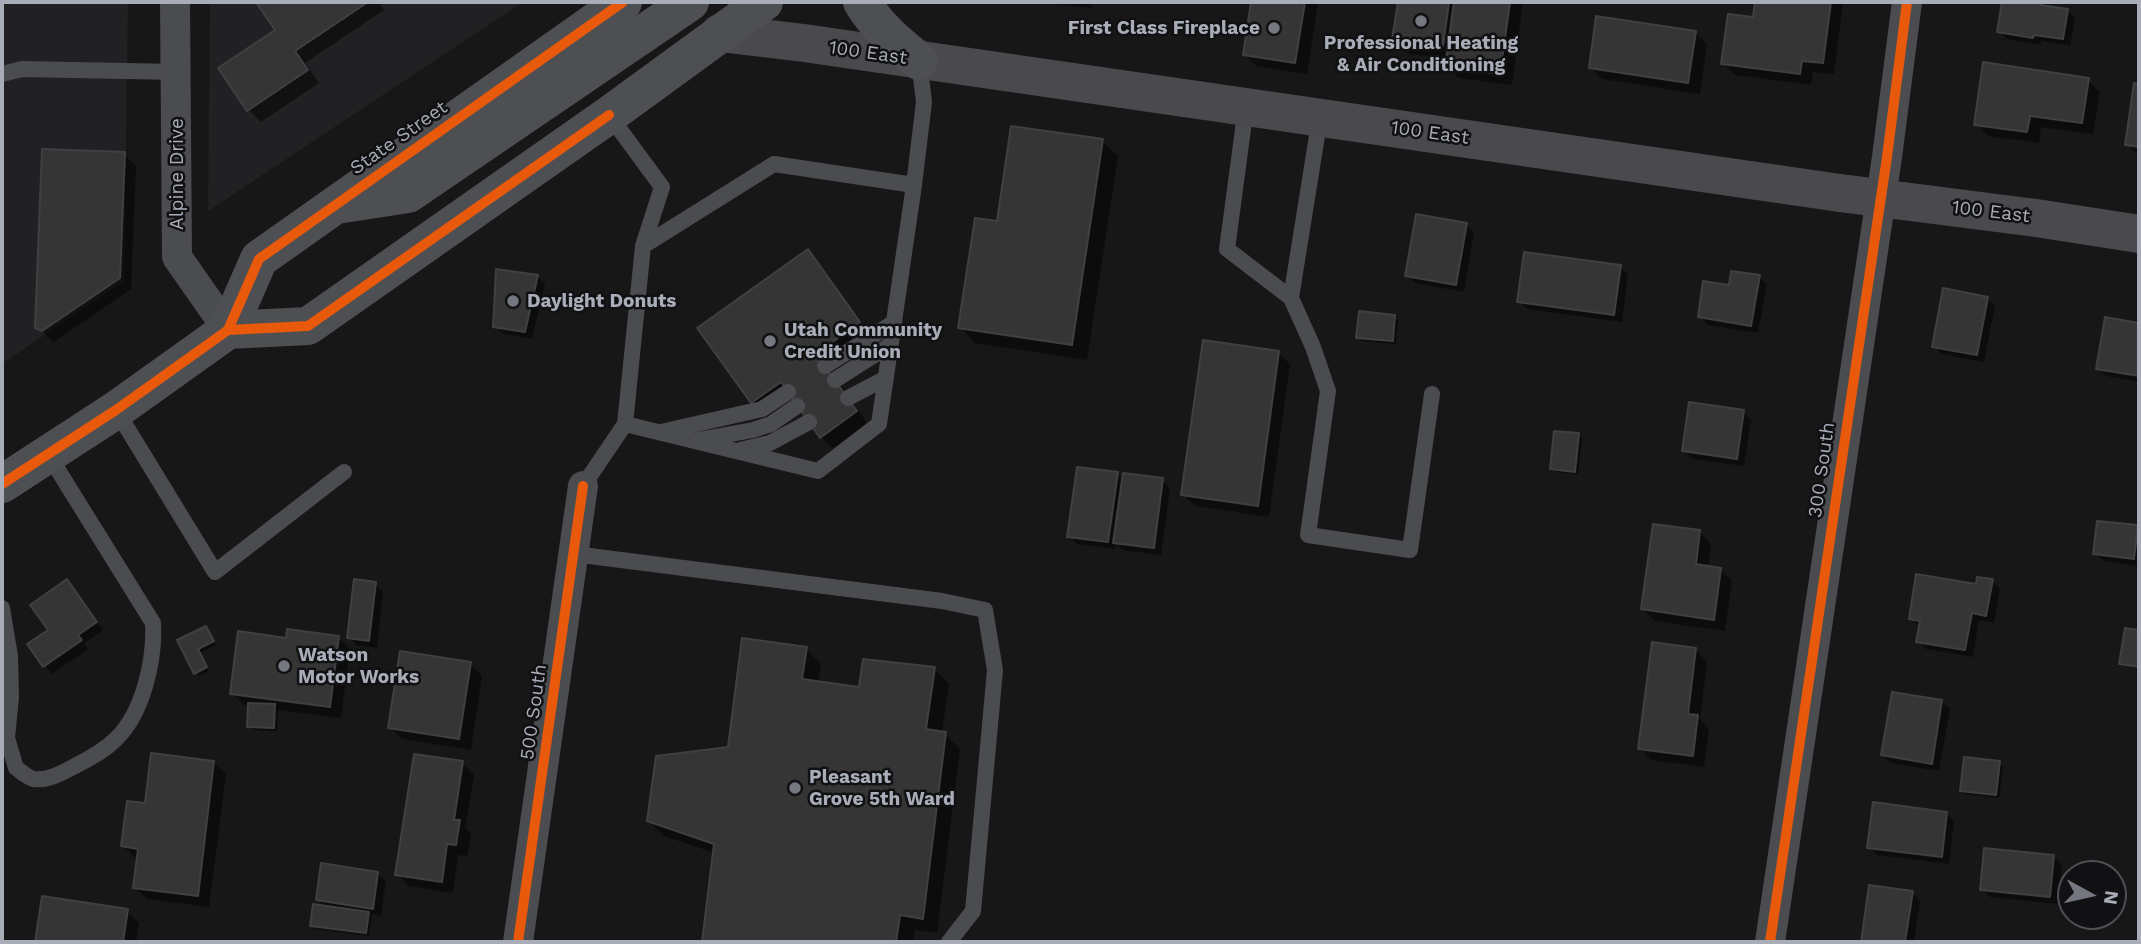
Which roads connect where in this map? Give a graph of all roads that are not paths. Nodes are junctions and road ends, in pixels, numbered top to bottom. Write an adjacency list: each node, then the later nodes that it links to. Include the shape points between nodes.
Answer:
1 (175, 2): 10 (street, Alpine Drive)
2 (623, 2): 17 (main road, State Street)
3 (690, 2): 17 (main road, via 408,194)
4 (697, 2): 8 (main road)
5 (764, 2): 8 (main road)
6 (862, 2): 9 (main road, via 896,43)
7 (1907, 2): 16 (street, 300 South)
8 (720, 33): 9 (main road, 100 East); 13 (main road)
9 (919, 61): 12 (main road, 100 East); 15 (lane, via 924,102)
10 (176, 72): 11 (lane, via 22,69); 22 (street, Alpine Drive, via 177,257)
11 (2, 74)
12 (1246, 107): 14 (main road, 100 East); 20 (lane, via 1227,249)
13 (609, 115): 19 (lane, via 662,187); 22 (main road, via 308,326)
14 (1320, 117): 16 (main road, 100 East); 20 (lane)
15 (914, 186): 19 (lane, via 774,164); 21 (lane)
16 (1880, 197): 18 (main road, 100 East); 41 (street, 300 South)
17 (334, 205): 22 (main road, State Street, via 259,259)
18 (2139, 234)
19 (643, 246): 29 (lane)
20 (1291, 298): 25 (lane, via 1328,391 1308,535 1410,550)
21 (893, 323): 23 (lane); 23 (lane, via 830,373)
22 (228, 330): 27 (main road)
23 (890, 345): 24 (lane)
24 (886, 378): 26 (lane); 32 (lane, via 879,424 818,471)
25 (1432, 394)
26 (848, 398)
27 (116, 410): 33 (main road); 34 (lane, via 215,572)
28 (808, 422): 32 (lane, via 770,443)
29 (625, 424): 30 (lane); 36 (lane)
30 (658, 432): 31 (lane); 31 (lane, via 792,399 771,424)
31 (692, 441): 32 (lane)
32 (735, 451)
33 (48, 454): 35 (main road); 38 (lane, via 153,623 154,642 148,678 134,714 116,739 53,777 34,779 16,768 7,738 10,656)
34 (344, 472)
35 (2, 484)
36 (583, 486): 37 (street, 500 South)
37 (574, 554): 39 (street, 500 South); 40 (lane, via 985,610 996,670 973,911)
38 (2, 608)
39 (519, 942)
40 (949, 942)
41 (1770, 942)

